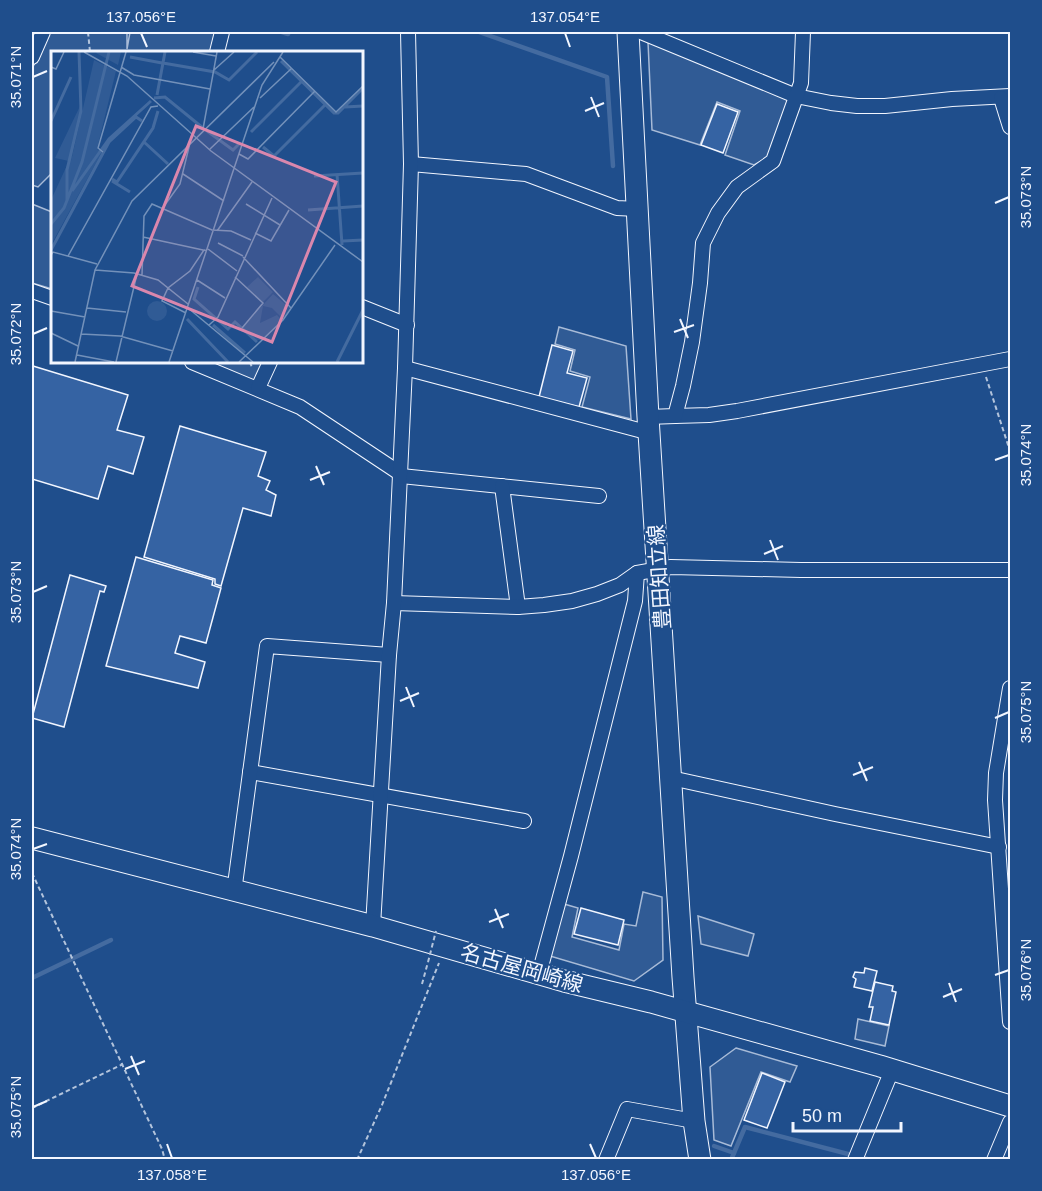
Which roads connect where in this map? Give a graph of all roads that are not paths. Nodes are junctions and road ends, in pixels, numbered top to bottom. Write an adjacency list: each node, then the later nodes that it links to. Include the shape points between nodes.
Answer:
1 (43, 32): 8 (street)
2 (222, 32): 7 (street)
3 (408, 32): 12 (street)
4 (628, 32): 13 (main road, 豊田知立線)
5 (641, 32): 9 (street)
6 (803, 32): 9 (street, via 801,83)
7 (217, 51)
8 (32, 57)
9 (796, 96): 10 (street, via 857,106); 23 (street, via 773,161 736,187 703,243 692,342)
10 (1006, 97): 11 (street)
11 (1011, 127)
12 (411, 164): 13 (street, via 526,174 617,208); 17 (street)
13 (637, 209): 24 (main road, 豊田知立線)
14 (32, 291): 15 (street)
15 (51, 298)
16 (363, 307): 17 (street)
17 (407, 325): 21 (street)
18 (1011, 359): 23 (street, via 709,416)
19 (195, 363): 22 (street)
20 (270, 363): 22 (street)
21 (405, 368): 24 (street); 25 (street)
22 (258, 388): 25 (street, via 300,407)
23 (675, 416): 24 (street)
24 (649, 425): 28 (main road, 豊田知立線)
25 (401, 475): 26 (street); 31 (street)
26 (502, 486): 27 (street); 32 (street)
27 (599, 496)
28 (659, 568): 29 (street); 30 (street); 36 (main road, 豊田知立線)
29 (1011, 570)
30 (637, 573): 32 (street, via 597,594); 43 (street, via 635,601)
31 (394, 603): 32 (street); 33 (street)
32 (518, 607)
33 (389, 655): 35 (street, via 267,646); 37 (street)
34 (1011, 688): 40 (street, via 996,773)
35 (250, 772): 37 (street); 41 (street)
36 (671, 778): 40 (street); 44 (main road, 豊田知立線)
37 (381, 795): 38 (street); 42 (street)
38 (524, 821)
39 (32, 838): 41 (main road, 名古屋岡崎線)
40 (999, 847): 45 (street)
41 (234, 892): 42 (main road, 名古屋岡崎線)
42 (373, 926): 43 (main road, 名古屋岡崎線, via 441,938)
43 (539, 974): 44 (main road, 名古屋岡崎線)
44 (687, 1014): 46 (main road, 名古屋岡崎線); 48 (main road, 豊田知立線)
45 (1011, 1022)
46 (892, 1070): 47 (main road, 名古屋岡崎線); 53 (street)
47 (1011, 1106)
48 (694, 1121): 50 (street, via 627,1109); 51 (main road, 豊田知立線); 52 (main road, 豊田知立線)
49 (1011, 1122): 54 (street)
50 (606, 1160)
51 (688, 1160)
52 (699, 1160)
53 (855, 1160)
54 (994, 1160)

